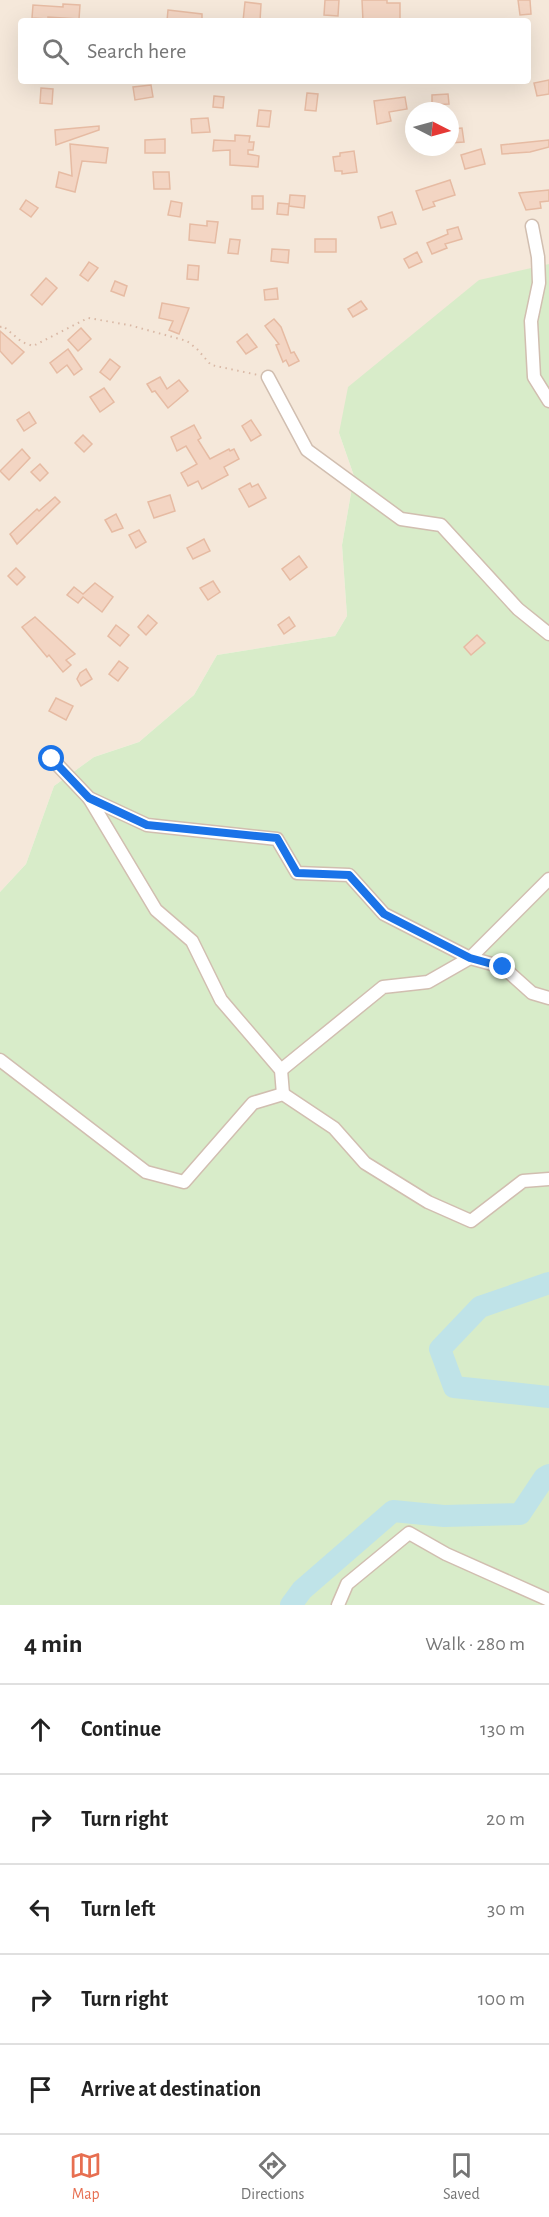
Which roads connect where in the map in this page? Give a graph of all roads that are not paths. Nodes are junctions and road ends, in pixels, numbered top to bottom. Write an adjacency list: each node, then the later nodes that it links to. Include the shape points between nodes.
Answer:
1 (532, 226): 3 (street, via 539,283 531,321 534,377)
2 (268, 377): 4 (street, via 307,450 401,519 441,525 518,609)
3 (549, 401)
4 (549, 634)
5 (52, 759): 6 (street)
6 (89, 798): 8 (street, via 147,825 277,838 297,873 349,875 384,914); 11 (street, via 156,910 192,941 221,1000)
7 (549, 879): 8 (street)
8 (470, 958): 9 (street, via 503,967 532,993); 11 (street, via 428,982 383,987)
9 (549, 998)
10 (0, 1060): 12 (street, via 146,1172 184,1182 253,1103)
11 (281, 1070): 12 (street)
12 (283, 1094): 13 (street, via 334,1128 365,1163 428,1202 471,1221 523,1181)
13 (549, 1179)
14 (549, 1600): 15 (street, via 409,1533 347,1584)
15 (338, 1605)

